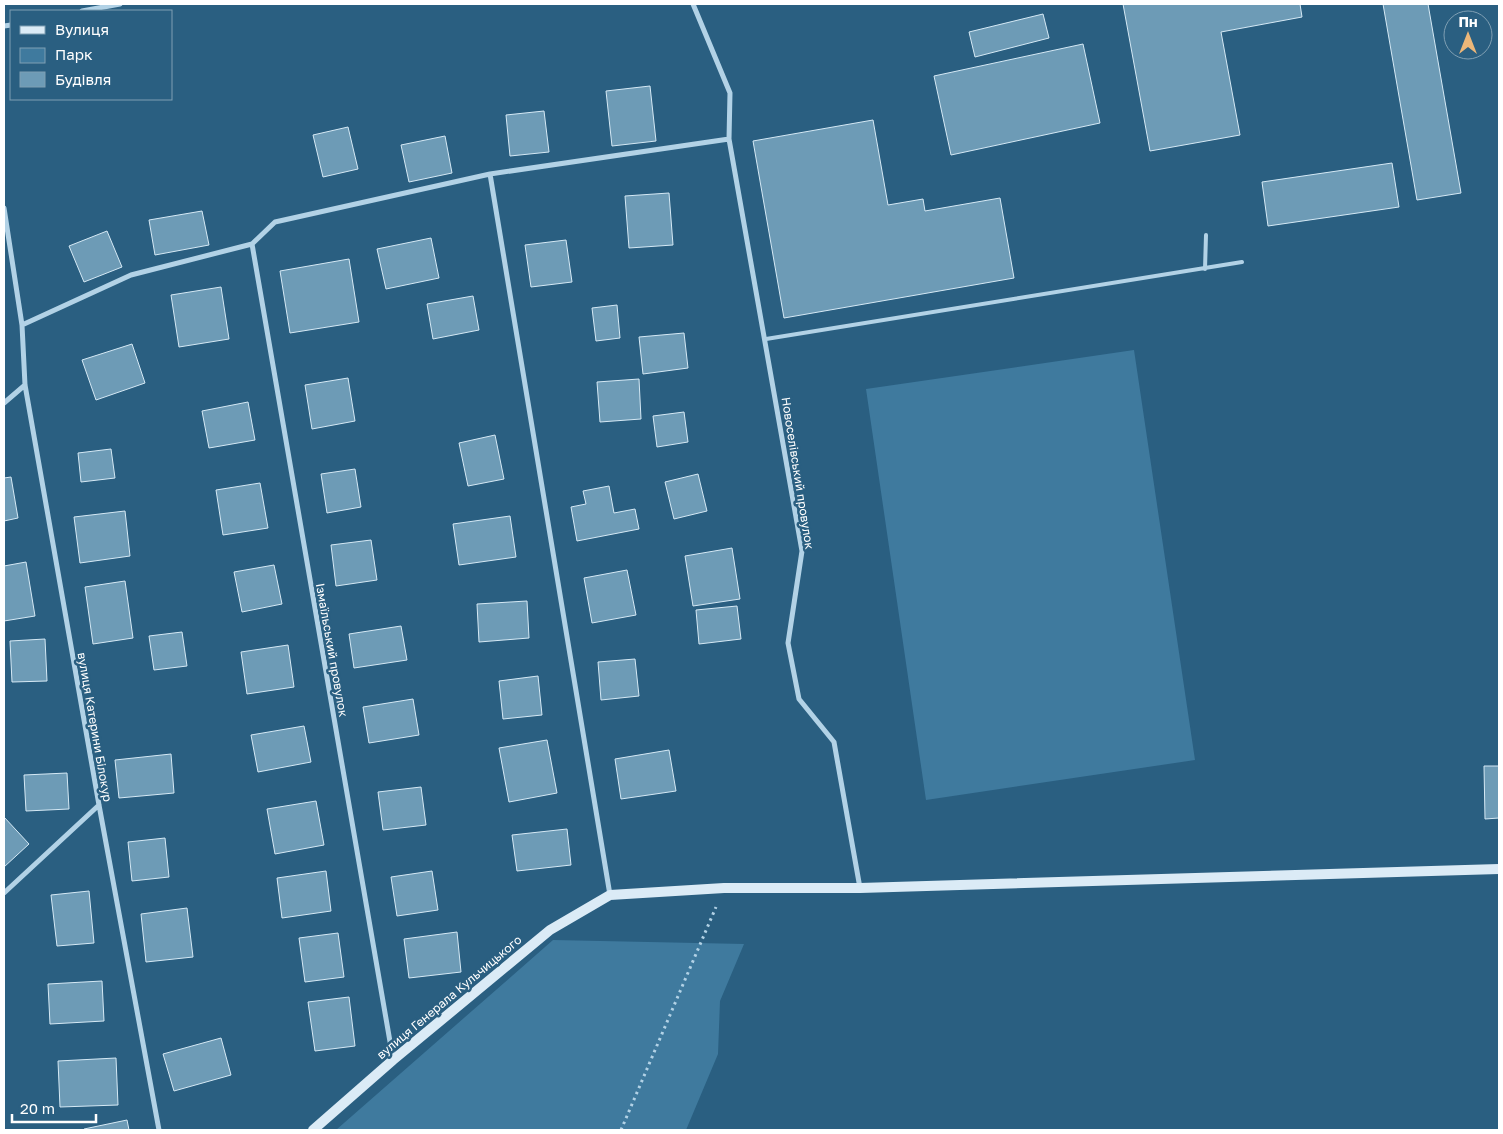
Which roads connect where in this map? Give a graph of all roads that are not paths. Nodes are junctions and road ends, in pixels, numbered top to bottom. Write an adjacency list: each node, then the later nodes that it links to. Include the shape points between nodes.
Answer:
1 (120, 4): 3 (street)
2 (693, 4): 4 (street, Новоселівський провулок, via 730,93)
3 (87, 10)
4 (729, 138): 5 (street); 12 (street, Новоселівський провулок)
5 (490, 174): 8 (street, via 275,222); 19 (street)
6 (4, 208): 11 (street, вулиця Катерини Білокур)
7 (1206, 235): 10 (lane)
8 (252, 244): 11 (street, via 131,275); 20 (street, Ізмаїльський провулок)
9 (1242, 262): 10 (lane)
10 (1205, 269): 12 (lane)
11 (22, 325): 13 (street, вулиця Катерини Білокур)
12 (766, 339): 17 (street, Новоселівський провулок, via 802,551 788,643 799,699 834,742)
13 (25, 385): 14 (street); 15 (street, вулиця Катерини Білокур)
14 (4, 403)
15 (99, 805): 18 (street); 21 (street, вулиця Катерини Білокур)
16 (1499, 869): 17 (street)
17 (860, 888): 19 (street, via 724,888)
18 (4, 893)
19 (610, 896): 20 (street, вулиця Генерала Кульчицького, via 550,930)
20 (393, 1060): 22 (street, вулиця Генерала Кульчицького)
21 (159, 1130)
22 (314, 1130)

